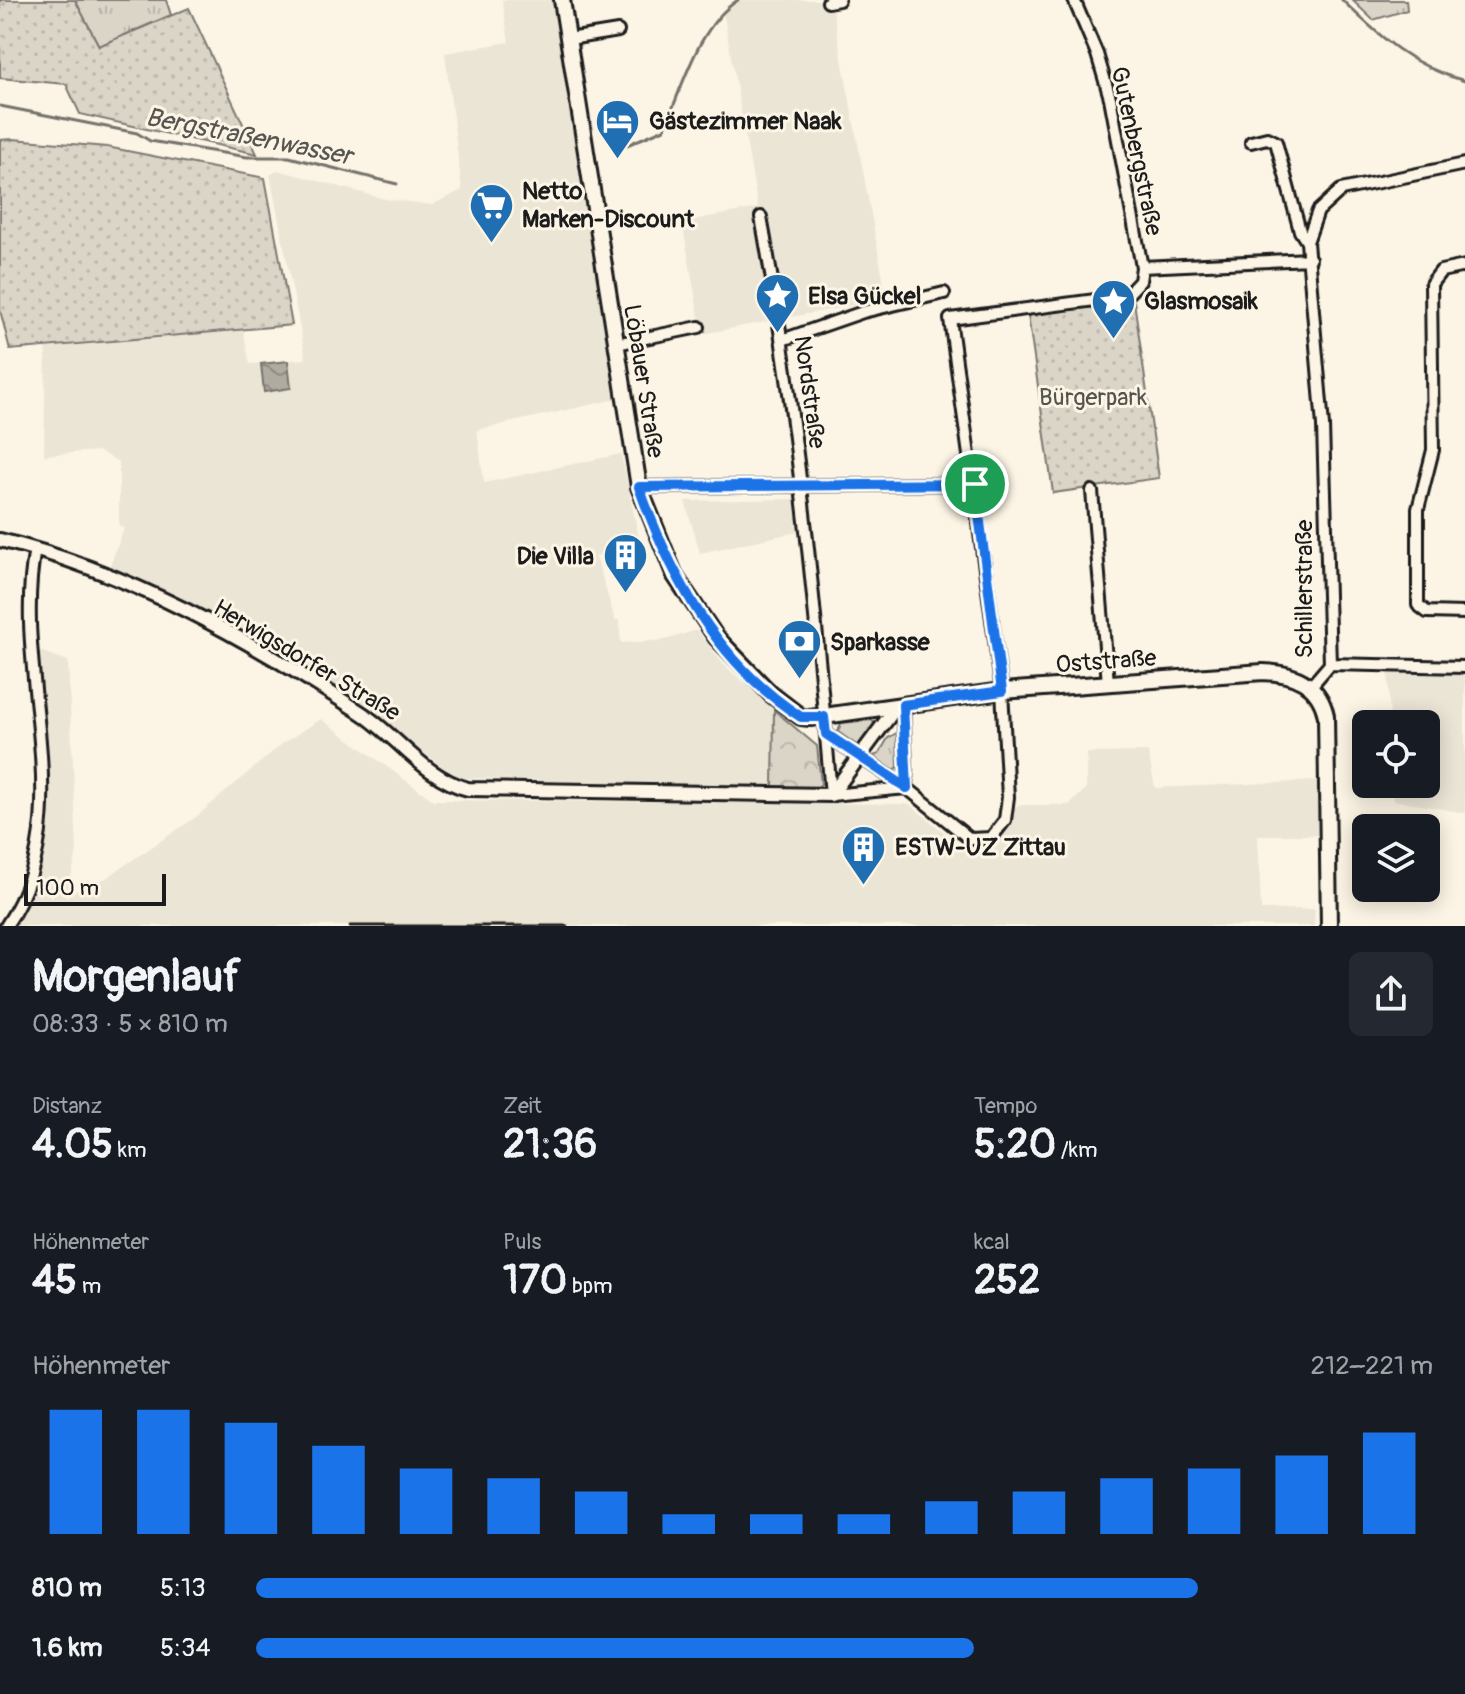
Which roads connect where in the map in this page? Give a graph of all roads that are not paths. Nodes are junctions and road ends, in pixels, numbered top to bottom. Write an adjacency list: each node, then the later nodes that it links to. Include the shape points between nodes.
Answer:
1 (562, 0): 4 (main road, Löbauer Straße)
2 (1074, 0): 11 (street, Gutenbergstraße, via 1110,98)
3 (618, 31): 4 (street)
4 (569, 39): 15 (main road, Löbauer Straße)
5 (1251, 142): 8 (street, Schillerstraße, via 1276,142)
6 (1465, 164): 8 (street, via 1341,190 1318,211)
7 (761, 217): 14 (street, Nordstraße)
8 (1307, 242): 9 (street, Schillerstraße)
9 (1310, 259): 11 (street); 23 (street, Schillerstraße, via 1326,488)
10 (1465, 266): 22 (street, via 1441,271 1431,284 1433,450 1418,509 1418,605 1427,612)
11 (1142, 267): 16 (street, via 1140,281 1126,296 950,319)
12 (944, 293): 14 (street, via 863,312)
13 (699, 327): 15 (street)
14 (782, 340): 17 (street, Nordstraße)
15 (616, 344): 18 (main road, Löbauer Straße)
16 (975, 484): 17 (street); 27 (street)
17 (803, 486): 18 (street); 29 (street, Nordstraße)
18 (639, 487): 29 (main road, Löbauer Straße, via 675,576 725,649 788,709 801,717)
19 (1092, 491): 25 (street)
20 (0, 540): 21 (street, Herwigsdorfer Straße)
21 (35, 549): 33 (street, Herwigsdorfer Straße, via 101,571 217,629 361,713 457,787); 34 (street, via 28,582 30,647 43,806 37,861)
22 (1465, 613)
23 (1330, 664): 24 (street); 26 (street, Schillerstraße)
24 (1465, 667)
25 (1108, 683): 26 (main road, Oststraße, via 1263,672 1287,674); 27 (main road, Oststraße)
26 (1311, 686): 35 (main road, Schillerstraße, via 1326,716)
27 (1002, 691): 28 (main road, Oststraße); 32 (street, via 1008,797 997,834 970,839)
28 (900, 706): 29 (main road, Oststraße); 31 (street); 32 (street)
29 (824, 717): 30 (street)
30 (826, 734): 31 (street); 33 (street)
31 (859, 757): 32 (street); 33 (street)
32 (907, 788): 33 (street)
33 (831, 795)
34 (6, 926)
35 (1329, 926)

